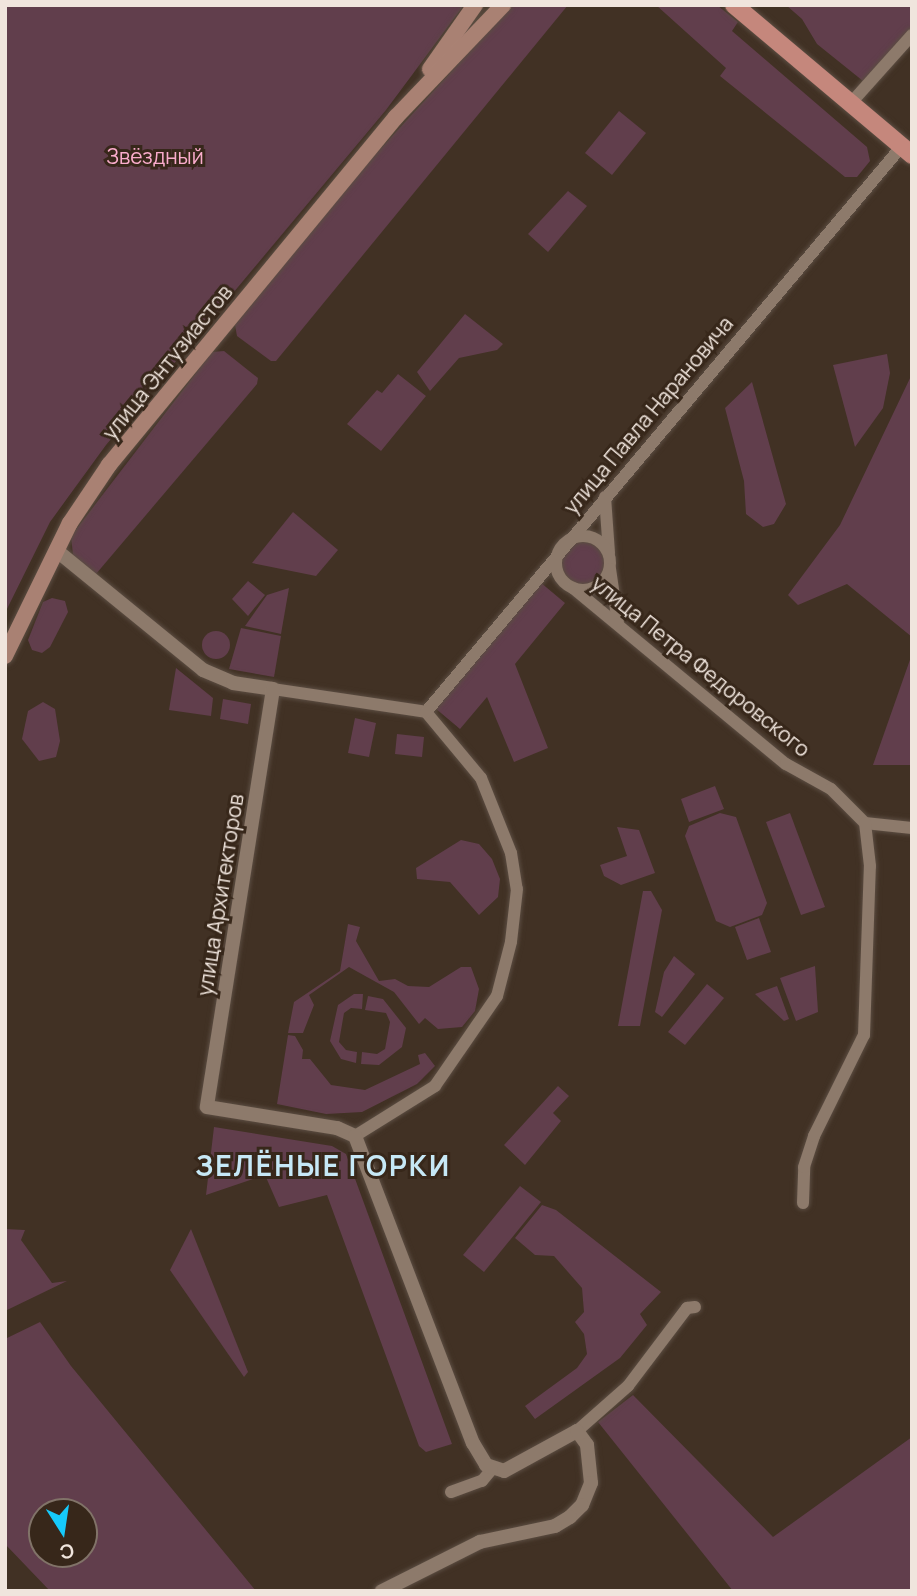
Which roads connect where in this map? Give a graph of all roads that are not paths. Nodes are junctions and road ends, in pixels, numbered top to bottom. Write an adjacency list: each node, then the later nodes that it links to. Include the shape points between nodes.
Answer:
1 (475, 5): 6 (main road, улица Энтузиастов)
2 (503, 5): 6 (main road, улица Энтузиастов)
3 (734, 5): 5 (main road)
4 (912, 34): 5 (street)
5 (850, 104): 7 (main road)
6 (396, 117): 10 (main road, улица Энтузиастов, via 109,466)
7 (907, 150): 8 (street, улица Павла Нарановича)
8 (605, 497): 9 (street, улица Павла Нарановича); 11 (street)
9 (562, 547): 11 (street, via 574,538 588,537 602,544); 12 (street, улица Павла Нарановича); 13 (street, via 556,564)
10 (56, 550): 16 (main road, улица Энтузиастов); 17 (street, via 203,670 233,683)
11 (609, 562): 14 (street, via 597,586); 15 (street)
12 (547, 564): 13 (street, улица Петра Федоровского); 18 (street, улица Павла Нарановича)
13 (559, 576): 14 (street)
14 (573, 588): 15 (street, улица Петра Федоровского)
15 (618, 624): 19 (street, улица Петра Федоровского, via 786,764 831,789)
16 (5, 656)
17 (273, 689): 18 (street); 21 (street, улица Архитекторов, via 207,1107 337,1128)
18 (426, 712): 21 (street, via 463,752 494,806 511,853 517,889 511,942 497,996 453,1065 424,1095)
19 (865, 823): 20 (street); 22 (street, via 870,866 864,1035 814,1136 804,1167)
20 (912, 828)
21 (355, 1136): 25 (street, via 479,1459)
22 (803, 1203)
23 (695, 1307): 24 (street, via 687,1308 628,1386)
24 (577, 1431): 25 (street, via 504,1471); 27 (street, via 587,1445 591,1483 582,1505 570,1517 555,1526 480,1542)
25 (492, 1469): 26 (street, via 482,1481)
26 (452, 1492)
27 (382, 1591)

